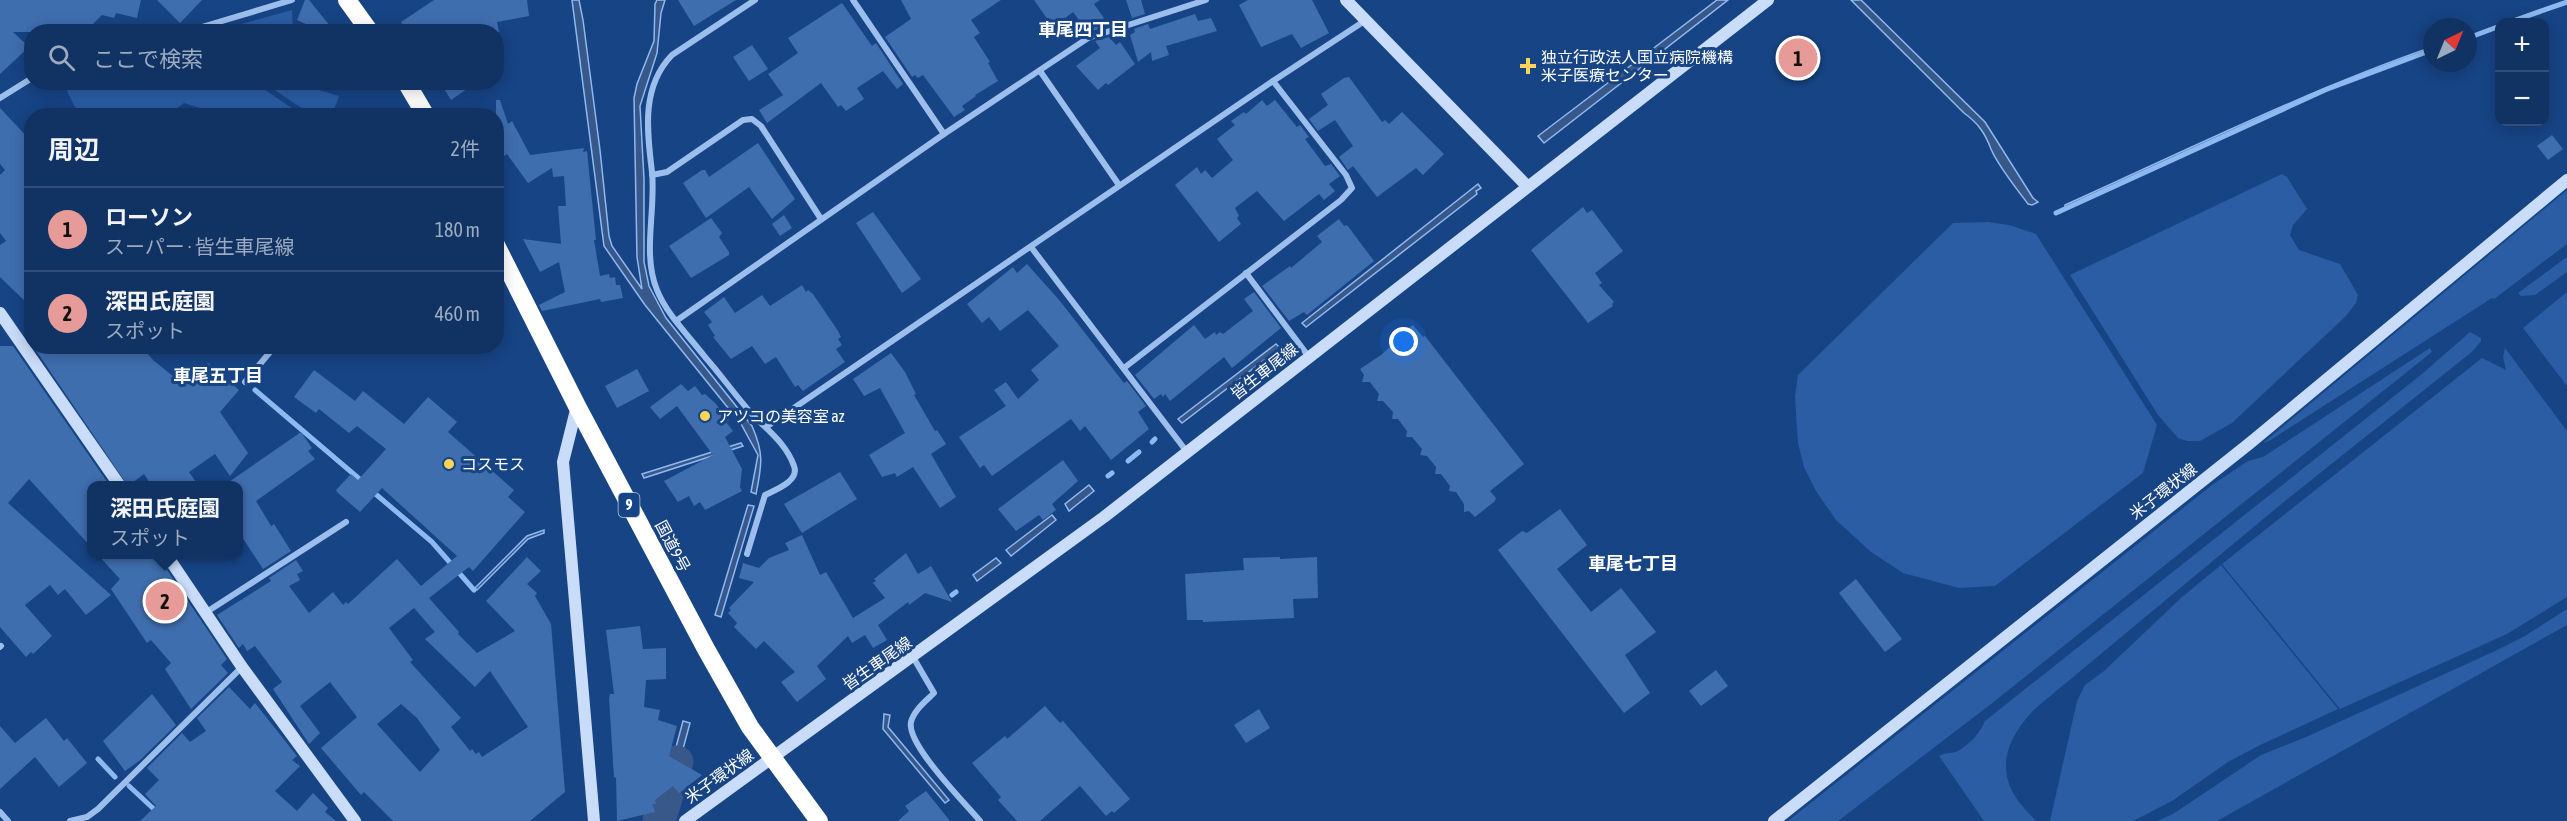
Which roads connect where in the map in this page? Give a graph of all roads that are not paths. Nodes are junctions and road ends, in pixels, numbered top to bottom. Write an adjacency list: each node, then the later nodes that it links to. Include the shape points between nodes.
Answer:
1 (292, 0): 9 (street)
2 (347, 0): 10 (highway)
3 (755, 0): 18 (street, via 672,55 657,74 648,106)
4 (853, 0): 17 (street)
5 (1206, 0): 11 (street, via 1088,38)
6 (1346, 0): 8 (main road)
7 (1768, 0): 21 (main road, 皆生車尾線)
8 (1366, 20): 12 (street); 21 (main road)
9 (212, 24)
10 (364, 24)
11 (1040, 71): 17 (street); 20 (street)
12 (1273, 81): 20 (street); 25 (street, via 1352,188)
13 (24, 83): 15 (street)
14 (411, 90): 16 (highway)
15 (0, 98)
16 (421, 108)
17 (944, 134): 22 (street)
18 (652, 175): 22 (street, via 667,172 743,120 752,119 767,135); 27 (street, via 651,264 657,290)
19 (2567, 180): 53 (main road, 米子環状線, via 2250,442)
20 (1119, 185): 23 (street)
21 (1527, 186): 31 (main road, 皆生車尾線)
22 (821, 219): 27 (street)
23 (1031, 247): 32 (street); 35 (street)
24 (504, 261): 34 (highway, 国道9号 / 9)
25 (1246, 273): 31 (street); 32 (street)
26 (0, 312): 28 (main road)
27 (676, 321): 35 (street)
28 (24, 347)
29 (29, 354): 37 (main road)
30 (268, 354): 33 (street)
31 (1309, 357): 36 (main road, 皆生車尾線)
32 (1124, 368): 36 (street)
33 (245, 382)
34 (577, 406): 44 (highway, 国道9号 / 9, via 706,650); 49 (main road, via 563,462)
35 (766, 427): 39 (street, via 780,439 795,471 789,481 765,495)
36 (1187, 452): 42 (main road, 皆生車尾線)
37 (117, 481)
38 (346, 522): 41 (street)
39 (747, 554)
40 (169, 559): 41 (main road)
41 (205, 613): 43 (main road)
42 (913, 657): 44 (main road, 皆生車尾線); 52 (street, via 934,693 914,715 910,729 925,756)
43 (242, 667): 47 (street, via 98,809 87,817); 48 (main road)
44 (772, 758): 50 (main road, 米子環状線); 51 (highway, 国道9号 / 9)
45 (0, 812): 46 (street)
46 (8, 821)
47 (70, 821)
48 (355, 821)
49 (594, 821)
50 (685, 821)
51 (819, 821)
52 (980, 821)
53 (1774, 821)

